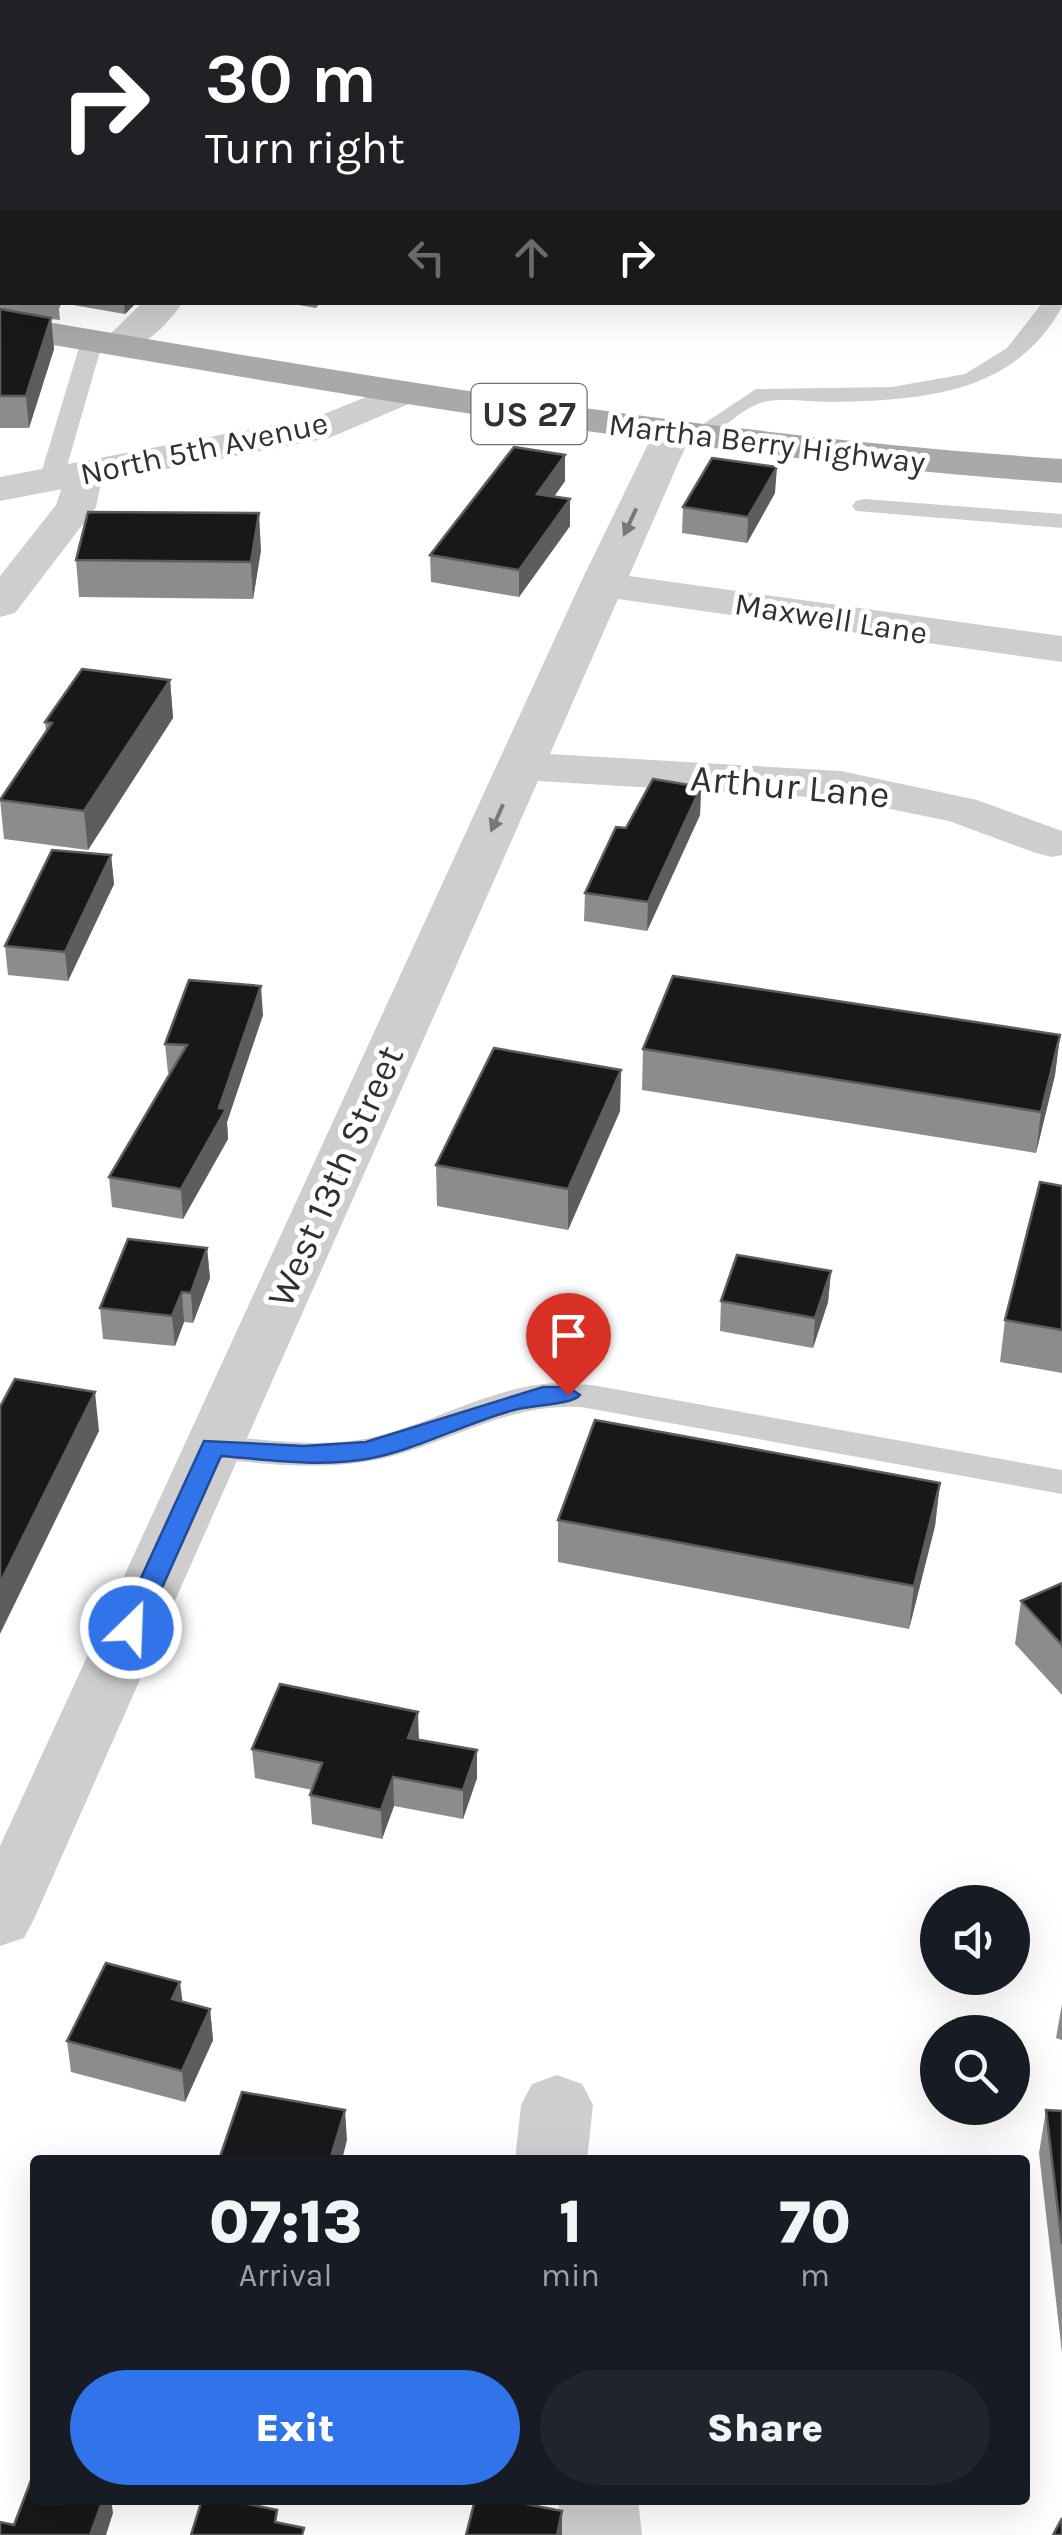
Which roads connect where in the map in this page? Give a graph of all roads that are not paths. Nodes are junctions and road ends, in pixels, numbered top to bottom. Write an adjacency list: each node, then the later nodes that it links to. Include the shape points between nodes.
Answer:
1 (160, 305): 4 (street)
2 (1052, 305): 6 (lane, via 1014,352 972,380 892,394 756,396)
3 (0, 325): 4 (main road, Martha Berry Highway / US 27)
4 (105, 343): 5 (main road, Martha Berry Highway / US 27); 8 (lane)
5 (403, 394): 6 (main road, Martha Berry Highway / US 27); 8 (street, North 5th Avenue, via 329,426)
6 (684, 435): 7 (main road, Martha Berry Highway / US 27); 12 (street, West 13th Street, one-way to 12)
7 (1062, 471)
8 (67, 477): 9 (street, North 5th Avenue); 13 (street, via 76,507)
9 (0, 489)
10 (864, 506): 11 (lane)
11 (1062, 521)
12 (601, 584): 14 (street, Maxwell Lane); 15 (street, West 13th Street)
13 (0, 604)
14 (1062, 649)
15 (521, 766): 16 (street, Arthur Lane, via 841,784 961,810); 17 (street, West 13th Street, one-way to 17)
16 (1052, 843)
17 (213, 1447): 18 (lane, via 304,1455 368,1450 504,1404 568,1395); 19 (street, West 13th Street)
18 (1062, 1482)
19 (0, 1920)
20 (599, 2505): 21 (street)
21 (602, 2535)

